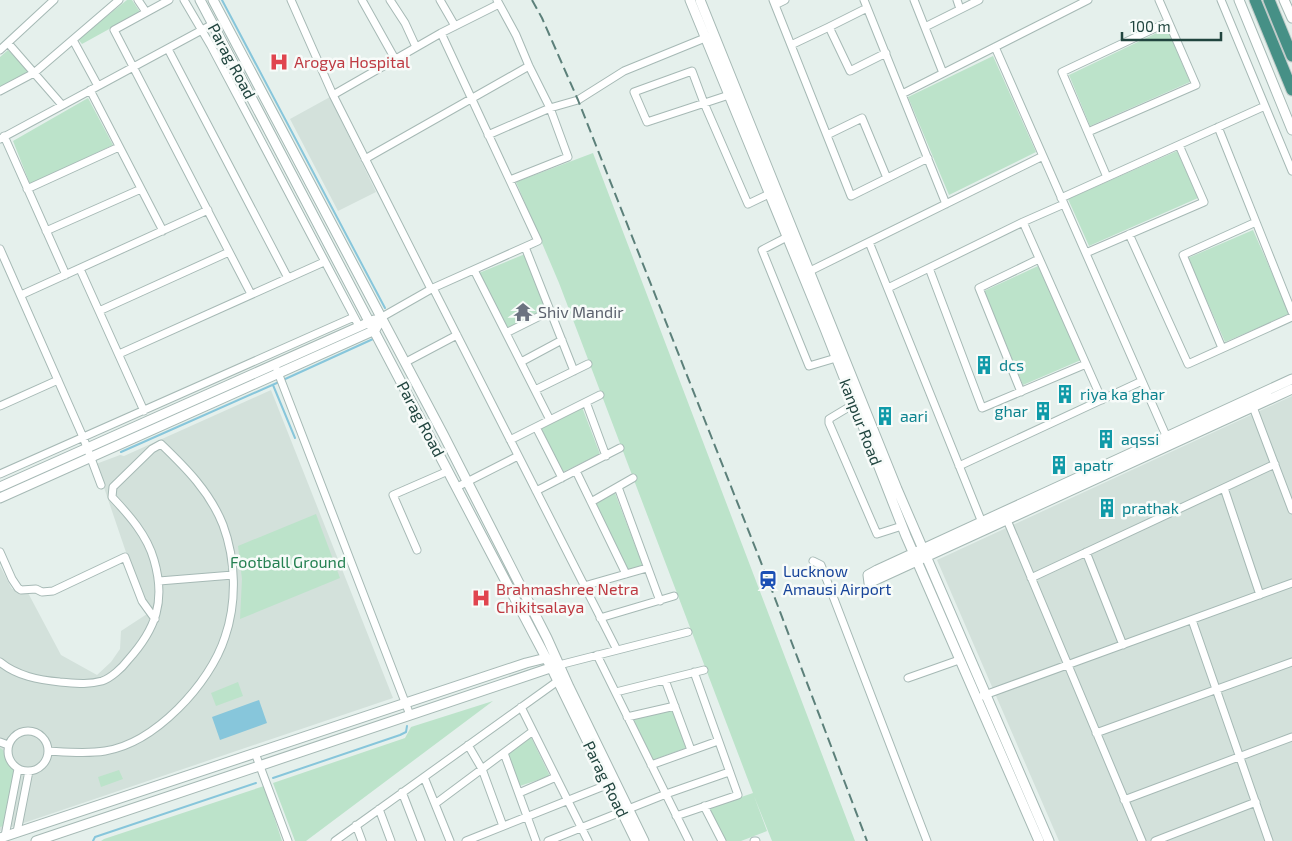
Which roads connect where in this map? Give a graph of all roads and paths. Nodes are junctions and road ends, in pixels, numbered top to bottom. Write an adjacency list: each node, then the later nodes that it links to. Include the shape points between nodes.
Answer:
1 (54, 0): 41 (street)
2 (119, 0): 40 (street)
3 (138, 0): 30 (street)
4 (169, 0): 30 (street)
5 (184, 0): 37 (street)
6 (200, 0): 33 (street, Parag Road)
7 (213, 0): 115 (street, Parag Road)
8 (292, 0): 59 (street)
9 (390, 0): 44 (street)
10 (440, 0): 34 (street)
11 (690, 0): 39 (street, kanpur Road)
12 (700, 0): 64 (street)
13 (785, 0): 27 (street)
14 (864, 0): 28 (street)
15 (914, 0): 36 (street)
16 (957, 0): 29 (street)
17 (979, 0): 29 (street)
18 (1088, 0): 43 (street)
19 (1158, 0): 32 (street)
20 (1221, 0): 65 (street)
21 (1238, 0): 69 (street)
22 (1255, 0): 56 (highway)
23 (1269, 0): 48 (highway)
24 (1284, 0): 31 (street)
25 (363, 1): 49 (street)
26 (498, 2): 34 (street); 50 (street)
27 (774, 3): 42 (street)
28 (867, 8): 35 (street); 47 (street)
29 (960, 9): 36 (street)
30 (146, 12): 51 (street, via 114,30)
31 (1292, 18)
32 (1168, 22): 70 (street, via 1062,72); 70 (street, via 1196,86)
33 (213, 24): 37 (street); 118 (street, Parag Road)
34 (455, 26): 38 (street)
35 (829, 27): 42 (street); 47 (street, via 850,71)
36 (925, 27): 52 (street)
37 (202, 30): 45 (street); 101 (street)
38 (441, 33): 44 (street); 61 (street)
39 (706, 38): 60 (street, kanpur Road); 66 (street, via 624,71 578,100)
40 (73, 40): 53 (street); 54 (street)
41 (8, 43): 46 (street); 53 (street)
42 (791, 45): 72 (street)
43 (995, 46): 52 (street); 76 (street)
44 (416, 47): 49 (street)
45 (168, 48): 51 (street); 107 (street)
46 (0, 50)
47 (886, 54): 58 (street)
48 (1292, 56)
49 (395, 59): 59 (street)
50 (529, 66): 61 (street); 66 (street)
51 (133, 67): 54 (street); 88 (street)
52 (943, 72): 58 (street)
53 (34, 73): 57 (street); 63 (street)
54 (98, 86): 55 (street)
55 (90, 90): 63 (street); 75 (street)
56 (1292, 90)
57 (0, 91)
58 (902, 94): 77 (street)
59 (333, 95): 78 (street)
60 (729, 95): 62 (street); 67 (street, kanpur Road)
61 (472, 98): 71 (street); 78 (street)
62 (704, 103): 62 (street, via 648,122 634,92 692,71); 85 (street, via 748,204)
63 (62, 105): 73 (street)
64 (743, 106): 67 (street); 105 (street)
65 (1265, 106): 68 (street); 79 (street)
66 (550, 108): 71 (street); 82 (street, via 568,157)
67 (734, 108): 85 (street, kanpur Road)
68 (1218, 127): 74 (street); 90 (street)
69 (1292, 130)
70 (1088, 132): 80 (street)
71 (488, 135): 82 (street)
72 (827, 135): 81 (street, via 862,118); 81 (street, via 851,196)
73 (2, 138): 83 (street)
74 (1179, 145): 80 (street); 93 (street, via 1204,202)
75 (119, 147): 83 (street); 84 (street)
76 (1042, 156): 86 (street); 87 (street)
77 (928, 158): 81 (street); 87 (street)
78 (365, 159): 109 (street)
79 (1292, 171)
80 (1107, 177): 86 (street)
81 (888, 178)
82 (510, 180): 96 (street, via 538,241)
83 (27, 188): 91 (street)
84 (141, 189): 91 (street); 92 (street)
85 (769, 194): 94 (street, kanpur Road)
86 (1063, 201): 89 (street); 99 (street)
87 (946, 204): 95 (street)
88 (208, 210): 92 (street); 98 (street)
89 (1023, 222): 100 (street); 102 (street)
90 (1256, 222): 114 (street); 124 (street, via 1183,255)
91 (46, 231): 106 (street)
92 (163, 231): 103 (street)
93 (1129, 234): 99 (street); 124 (street, via 1188,364)
94 (787, 237): 105 (street, kanpur Road); 126 (street, via 762,250 809,366)
95 (869, 242): 105 (street); 108 (street)
96 (525, 247): 104 (street); 113 (street)
97 (0, 249): 111 (street)
98 (229, 252): 110 (street); 112 (street)
99 (1086, 253): 136 (street)
100 (1039, 259): 131 (street); 139 (street, via 979,288)
101 (324, 262): 107 (street); 117 (street)
102 (929, 268): 108 (street); 139 (street, via 982,408)
103 (80, 269): 106 (street); 112 (street)
104 (474, 270): 109 (street); 121 (street)
105 (806, 273): 126 (street, kanpur Road); 180 (street)
106 (66, 275): 111 (street)
107 (288, 278): 110 (street)
108 (888, 288): 158 (street)
109 (432, 289): 115 (street); 122 (street)
110 (252, 294): 125 (street)
111 (21, 295): 135 (street)
112 (99, 311): 125 (street)
113 (550, 311): 121 (street); 123 (street)
114 (1292, 312)
115 (382, 317): 118 (street); 120 (street); 127 (street, Parag Road)
116 (1292, 317): 124 (street)
117 (354, 318): 119 (street); 146 (street)
118 (370, 321): 119 (street); 120 (street, Parag Road)
119 (359, 326): 129 (street)
120 (375, 330): 133 (street); 159 (street, Parag Road)
121 (506, 333): 128 (street)
122 (457, 335): 127 (street); 150 (street)
123 (562, 340): 128 (street); 132 (street)
124 (1222, 348)
125 (119, 354): 146 (street)
126 (836, 358): 143 (street, kanpur Road)
127 (406, 362): 164 (street, Parag Road)
128 (521, 362): 138 (street)
129 (275, 364): 133 (street); 152 (street)
130 (588, 364): 132 (street)
131 (1086, 364): 139 (street); 141 (street)
132 (574, 371): 138 (street)
133 (279, 373): 156 (street); 215 (street)
134 (1292, 379): 151 (street)
135 (58, 380): 144 (street); 149 (street)
136 (1142, 381): 141 (street); 151 (street)
137 (1292, 389): 145 (street)
138 (535, 390): 147 (street)
139 (1021, 392)
140 (600, 395): 142 (street)
141 (1102, 400): 158 (street)
142 (586, 402): 147 (street); 155 (street)
143 (854, 404): 175 (street, kanpur Road); 175 (street, via 829,419 829,423 877,534)
144 (0, 406)
145 (1253, 407): 151 (street); 157 (street)
146 (144, 411): 149 (street)
147 (550, 420): 148 (street)
148 (536, 427): 150 (street); 162 (street)
149 (84, 437): 152 (street); 161 (street)
150 (510, 440): 154 (street)
151 (1169, 441): 174 (street); 176 (street)
152 (88, 448): 156 (street); 166 (street)
153 (620, 448): 155 (street)
154 (518, 456): 164 (street); 170 (street)
155 (606, 456): 160 (street)
156 (91, 457): 165 (street); 171 (street)
157 (1276, 464): 169 (street); 173 (street)
158 (959, 466): 176 (street)
159 (448, 471): 167 (street, Parag Road); 177 (street, via 394,496)
160 (576, 471): 162 (street); 172 (street)
161 (0, 474)
162 (562, 478): 170 (street)
163 (633, 478): 168 (street)
164 (468, 482): 167 (street); 205 (street, Parag Road)
165 (101, 485)
166 (0, 487)
167 (457, 487): 200 (street, Parag Road)
168 (618, 487): 172 (street); 183 (street)
169 (1224, 488): 179 (street); 190 (street)
170 (536, 492): 189 (street)
171 (0, 498)
172 (591, 502): 184 (street)
173 (1292, 510)
174 (1007, 520): 176 (street); 186 (street)
175 (902, 526): 181 (street, kanpur Road)
176 (983, 526): 180 (street)
177 (417, 550)
178 (0, 552): 193 (street, via 18,588 42,592 53,591 125,557 142,601)
179 (1086, 552): 186 (street); 197 (street)
180 (925, 553): 181 (street); 213 (street)
181 (915, 558): 201 (street, kanpur Road)
182 (813, 561): 273 (street, via 821,565)
183 (648, 568): 184 (street); 192 (street)
184 (626, 574): 189 (street)
185 (233, 575): 187 (street); 187 (street, via 234,567 223,525 208,496 189,470 161,444 113,487 112,497 142,533 154,558); 228 (street, via 232,604 225,637 210,669 180,707 157,728 106,751)
186 (1031, 578): 204 (street)
187 (159, 581): 193 (street)
188 (1292, 583): 190 (street)
189 (584, 586): 194 (street)
190 (1260, 595): 195 (street)
191 (674, 596): 192 (street)
192 (660, 601): 194 (street)
193 (155, 618): 202 (street, via 143,644 104,681 84,684 36,680)
194 (600, 618): 198 (street)
195 (1192, 620): 197 (street); 211 (street)
196 (688, 632): 198 (street)
197 (1123, 645): 204 (street)
198 (617, 650): 199 (street)
199 (597, 655): 205 (street); 212 (street)
200 (546, 658): 205 (street); 215 (street)
201 (959, 660): 209 (street); 214 (street, kanpur Road)
202 (0, 662)
203 (1292, 662): 211 (street)
204 (1067, 665): 213 (street); 221 (street)
205 (555, 666): 208 (street, Parag Road); 218 (street)
206 (704, 670): 207 (street)
207 (694, 672): 210 (street); 223 (street)
208 (561, 678): 217 (street); 240 (street, Parag Road); 250 (street, Parag Road)
209 (908, 678)
210 (665, 680): 212 (street); 216 (street)
211 (1216, 689): 221 (street); 231 (street)
212 (616, 692): 219 (street)
213 (986, 695): 214 (street); 275 (street)
214 (976, 698): 274 (street, kanpur Road)
215 (405, 702): 218 (street); 229 (street)
216 (675, 706): 219 (street); 227 (street)
217 (521, 707): 220 (street); 226 (street)
218 (410, 715): 232 (street)
219 (628, 717): 233 (street)
220 (533, 731): 230 (street); 239 (street)
221 (1096, 733): 245 (street)
222 (1292, 737): 231 (street)
223 (718, 741): 227 (street); 237 (street)
224 (0, 742): 225 (street)
225 (8, 744): 228 (street, via 14,735 31,730 44,738); 234 (street, via 8,757)
226 (468, 745): 235 (street); 238 (street)
227 (691, 750): 233 (street)
228 (48, 751): 236 (street, via 41,767)
229 (255, 753): 232 (street); 256 (street)
230 (504, 753): 235 (street); 242 (street)
231 (1240, 756): 245 (street); 246 (street)
232 (260, 765): 258 (street); 259 (street)
233 (651, 765): 243 (street)
234 (18, 769): 236 (street); 257 (street)
235 (482, 769): 247 (street); 254 (street)
236 (29, 771): 256 (street)
237 (729, 772): 243 (street); 248 (street, via 738,795)
238 (424, 777): 241 (street); 247 (street)
239 (556, 777): 242 (street); 244 (street)
240 (609, 784): 244 (street); 250 (street, Parag Road)
241 (402, 792): 249 (street); 263 (street)
242 (519, 793): 252 (street)
243 (666, 794): 250 (street); 251 (street)
244 (567, 800): 252 (street); 255 (street)
245 (1124, 800): 276 (street)
246 (1256, 802): 277 (street); 278 (street)
247 (435, 804): 264 (street)
248 (704, 806): 251 (street); 272 (street)
249 (380, 808): 253 (street); 262 (street)
250 (625, 810): 255 (street); 269 (street, Parag Road); 270 (street, Parag Road)
251 (676, 816): 271 (street)
252 (527, 817): 254 (street); 266 (street)
253 (356, 826): 260 (street); 261 (street)
254 (503, 826): 265 (street)
255 (581, 828): 267 (street); 268 (street)
256 (17, 832): 257 (street)
257 (3, 837)
258 (36, 841)
259 (288, 841)
260 (335, 841)
261 (362, 841)
262 (391, 841)
263 (421, 841)
264 (450, 841)
265 (466, 841)
266 (536, 841)
267 (548, 841)
268 (588, 841)
269 (636, 841)
270 (644, 841)
271 (689, 841)
272 (722, 841)
273 (927, 841)
274 (1039, 841)
275 (1048, 841)
276 (1142, 841)
277 (1155, 841)
278 (1269, 841)

